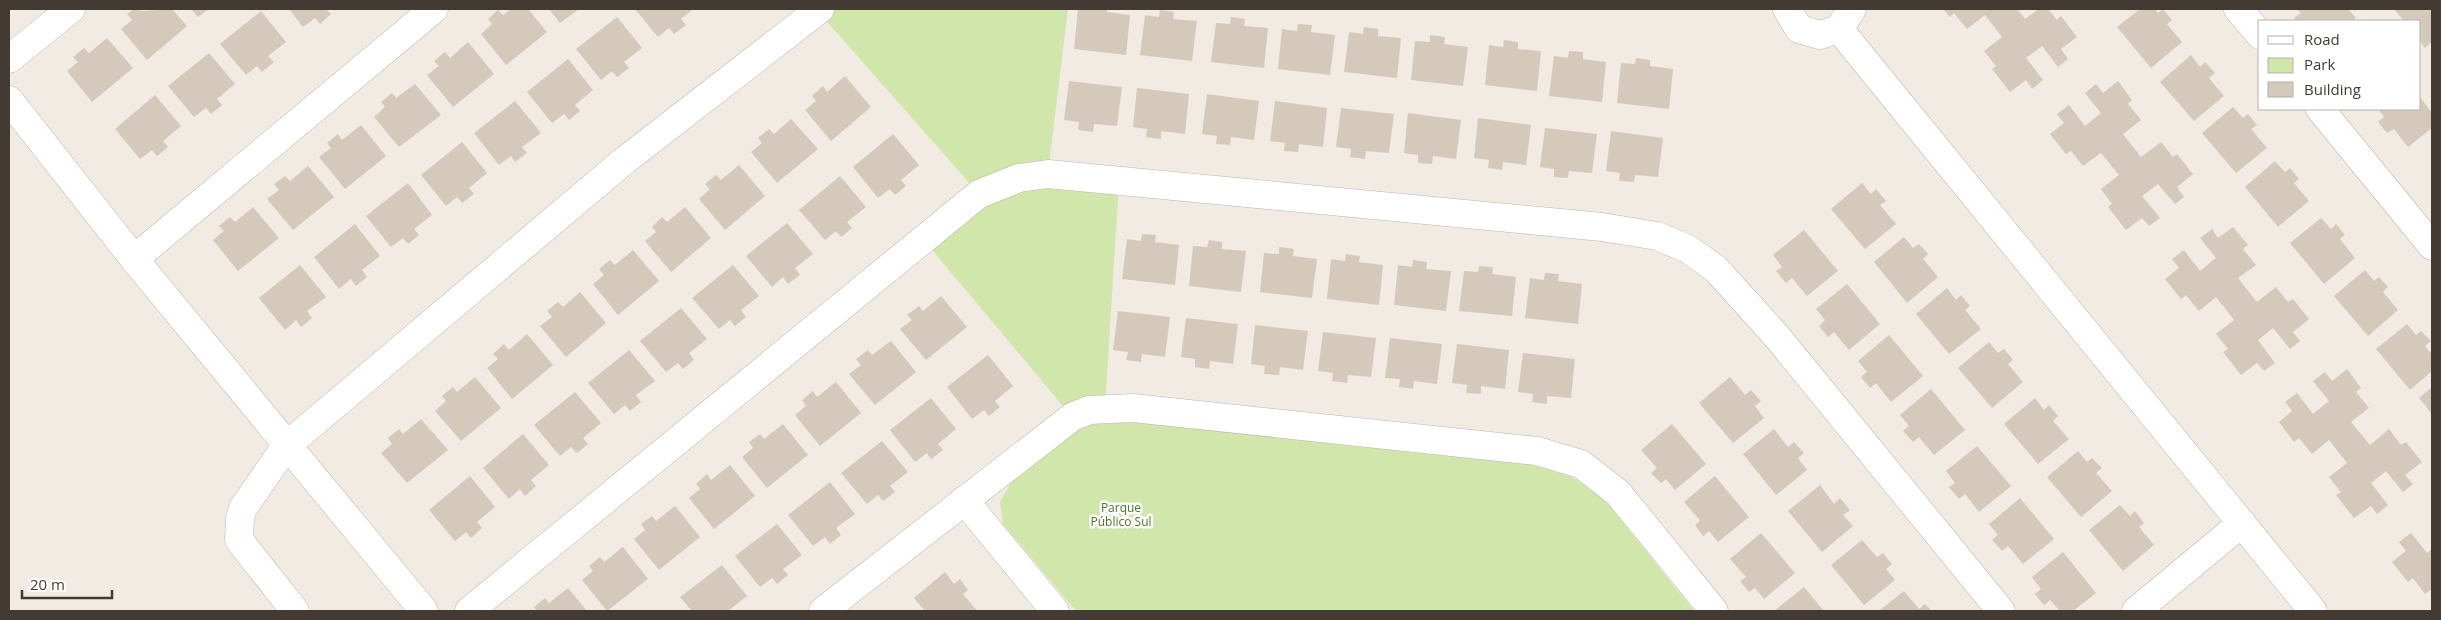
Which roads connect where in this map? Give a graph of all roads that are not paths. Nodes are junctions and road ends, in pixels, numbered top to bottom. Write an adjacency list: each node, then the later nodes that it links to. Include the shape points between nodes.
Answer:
1 (71, 9): 8 (street)
2 (434, 9): 12 (street)
3 (820, 9): 13 (street, via 624,160)
4 (1787, 9): 6 (street, via 1799,29 1820,35)
5 (2238, 9): 7 (street)
6 (1845, 19): 15 (street)
7 (2258, 33)
8 (9, 59)
9 (9, 100): 12 (street)
10 (2321, 110): 11 (street)
11 (2432, 246)
12 (134, 259): 13 (street)
13 (286, 446): 16 (street, via 244,508 239,540); 17 (street)
14 (964, 500): 19 (street); 20 (street); 21 (street, via 1072,417 1105,408 1133,408 1537,451 1581,464 1618,492)
15 (2242, 523): 23 (street); 24 (street)
16 (295, 611)
17 (424, 611)
18 (469, 611): 22 (street, via 979,194 1019,178 1048,174 1602,227 1657,236 1688,249 1716,269 1779,339)
19 (823, 611)
20 (1055, 611)
21 (1714, 611)
22 (2001, 611)
23 (2136, 611)
24 (2313, 611)

